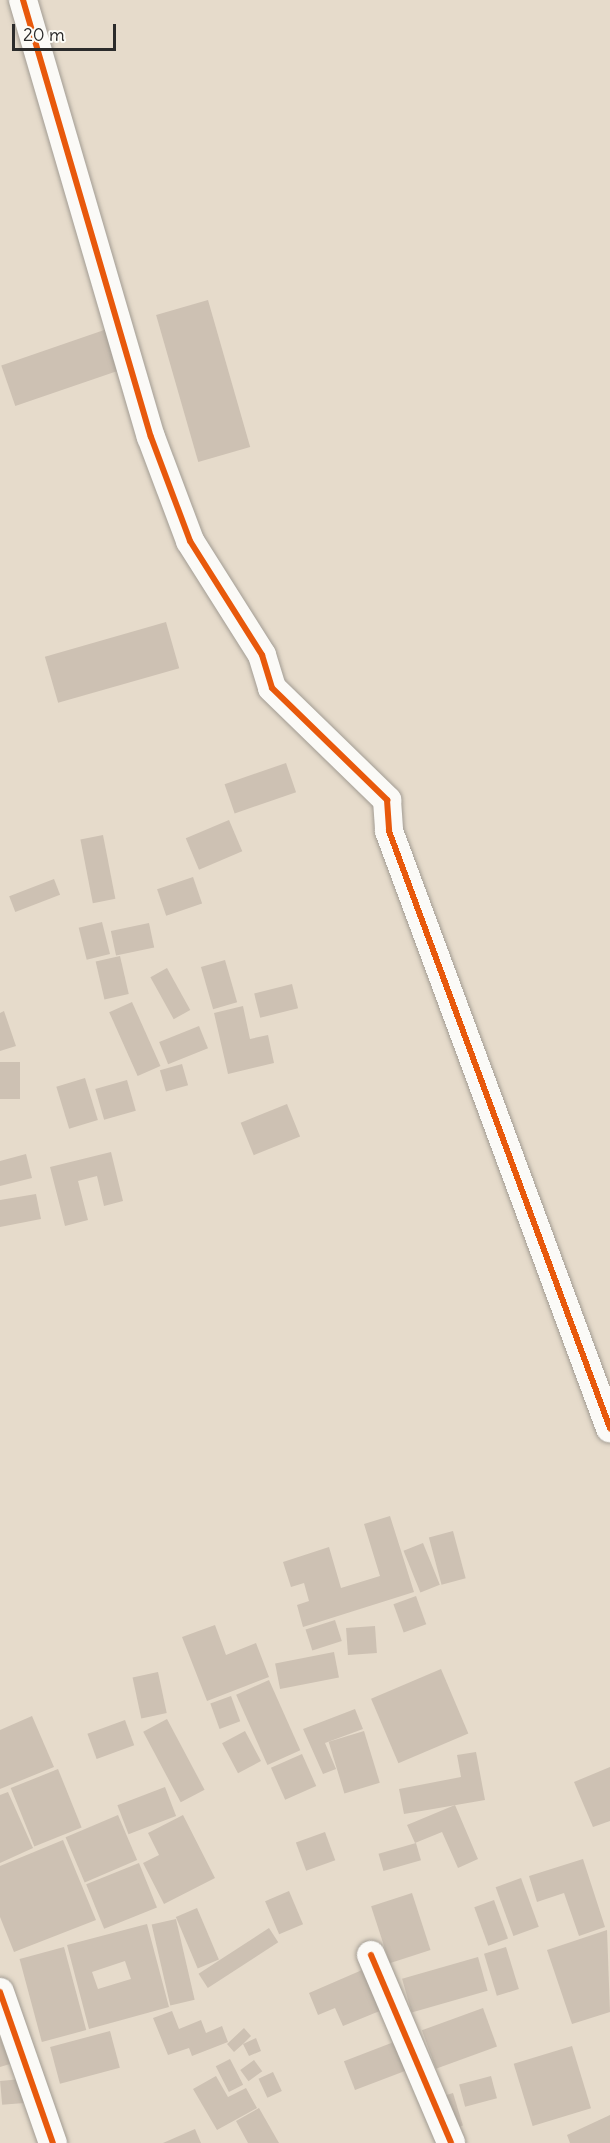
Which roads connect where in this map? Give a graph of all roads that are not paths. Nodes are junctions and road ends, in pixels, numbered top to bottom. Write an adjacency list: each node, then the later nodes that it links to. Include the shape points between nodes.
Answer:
1 (23, 0): 2 (street, via 151,437 190,541 262,655 272,688 387,800 389,831)
2 (610, 1428)
3 (371, 1955): 6 (street)
4 (0, 1992): 5 (street)
5 (53, 2143)
6 (451, 2143)

